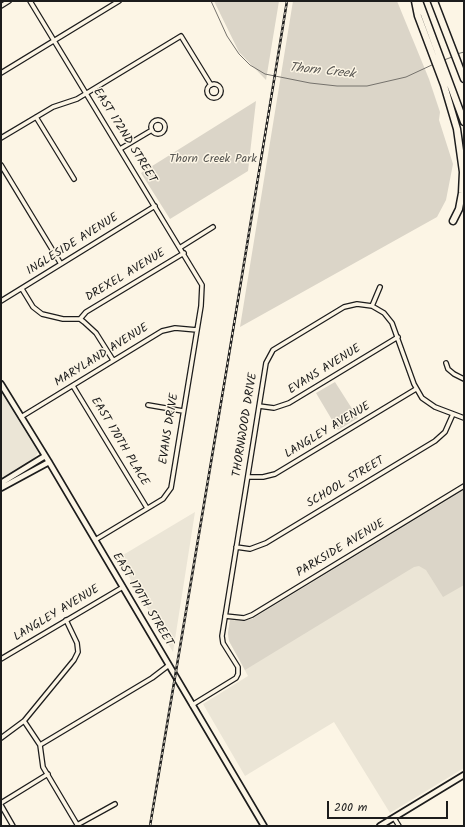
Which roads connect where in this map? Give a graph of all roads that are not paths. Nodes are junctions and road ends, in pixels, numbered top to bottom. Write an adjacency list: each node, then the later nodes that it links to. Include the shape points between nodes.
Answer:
1 (9, 1): 7 (street)
2 (30, 1): 8 (street, EAST 172ND STREET)
3 (119, 1): 8 (street)
4 (415, 1): 9 (highway, via 418,16)
5 (419, 1): 9 (highway)
6 (434, 1): 11 (highway)
7 (2, 4)
8 (54, 40): 10 (street); 14 (street, EAST 172ND STREET)
9 (431, 43): 12 (highway)
10 (1, 73)
11 (464, 78)
12 (447, 84): 16 (highway); 23 (highway, via 457,129 462,172 459,209)
13 (211, 85): 14 (street, via 181,36)
14 (86, 93): 15 (street, via 58,104); 19 (street, EAST 172ND STREET)
15 (36, 117): 18 (street); 21 (street)
16 (464, 122)
17 (152, 130): 19 (street)
18 (1, 138)
19 (120, 149): 22 (street, EAST 172ND STREET)
20 (1, 165): 27 (street)
21 (74, 179)
22 (155, 206): 25 (street, EAST 172ND STREET); 27 (street, INGLESIDE AVENUE)
23 (453, 221)
24 (213, 227): 25 (street, DREXEL AVENUE)
25 (180, 247): 26 (street, EAST 172ND STREET)
26 (184, 253): 28 (street, EAST 172ND STREET); 33 (street, DREXEL AVENUE, via 86,312)
27 (61, 264): 30 (street, INGLESIDE AVENUE)
28 (201, 282): 34 (street, EVANS DRIVE)
29 (380, 287): 32 (street)
30 (22, 289): 31 (street, INGLESIDE AVENUE); 33 (street, via 33,307 42,314 63,319)
31 (1, 301)
32 (372, 306): 35 (street, via 387,316); 43 (street, THORNWOOD DRIVE, via 357,304 344,307 273,350 267,360)
33 (80, 319): 36 (street, via 96,333)
34 (197, 330): 36 (street, MARYLAND AVENUE, via 166,329); 44 (street, EVANS DRIVE)
35 (398, 337): 41 (street); 43 (street, EVANS AVENUE, via 289,403 274,408)
36 (113, 360): 40 (street, MARYLAND AVENUE)
37 (446, 362): 38 (street, via 448,369)
38 (464, 379)
39 (1, 384): 46 (street, EAST 170TH STREET)
40 (73, 386): 46 (street, MARYLAND AVENUE); 54 (street, EAST 170TH PLACE)
41 (416, 389): 45 (street, via 430,404); 50 (street, LANGLEY AVENUE, via 275,474 263,478)
42 (148, 405): 44 (street)
43 (259, 406): 50 (street, THORNWOOD DRIVE)
44 (183, 411): 54 (street, EVANS DRIVE, via 171,488 165,497)
45 (453, 414): 47 (street); 56 (street, SCHOOL STREET, via 444,432 435,441 266,543 250,549)
46 (21, 417): 48 (street, EAST 170TH STREET)
47 (464, 418)
48 (46, 456): 49 (street, EAST 170TH STREET); 51 (street)
49 (49, 462): 53 (street); 55 (street, EAST 170TH STREET)
50 (248, 477): 56 (street, THORNWOOD DRIVE)
51 (1, 483)
52 (464, 486): 58 (street, PARKSIDE AVENUE, via 252,614 244,618)
53 (1, 488)
54 (147, 508): 55 (street, EVANS DRIVE)
55 (95, 540): 57 (street, EAST 170TH STREET)
56 (236, 547): 58 (street, THORNWOOD DRIVE)
57 (123, 587): 59 (street, LANGLEY AVENUE); 61 (street, EAST 170TH STREET)
58 (225, 616): 62 (street, via 222,640 238,667 238,676)
59 (66, 620): 60 (street, LANGLEY AVENUE); 63 (street, via 77,643 78,652)
60 (1, 660)
61 (169, 665): 62 (street, EAST 170TH STREET); 65 (street)
62 (192, 705): 73 (street, EAST 170TH STREET)
63 (24, 721): 64 (street); 65 (street)
64 (1, 738)
65 (40, 746): 66 (street, via 42,762)
66 (48, 774): 68 (street); 72 (street)
67 (464, 776): 70 (street)
68 (1, 804): 71 (street)
69 (115, 804): 72 (street)
70 (394, 818): 74 (street); 75 (street)
71 (13, 826)
72 (78, 826)
73 (264, 826)
74 (380, 826)
75 (399, 826)

